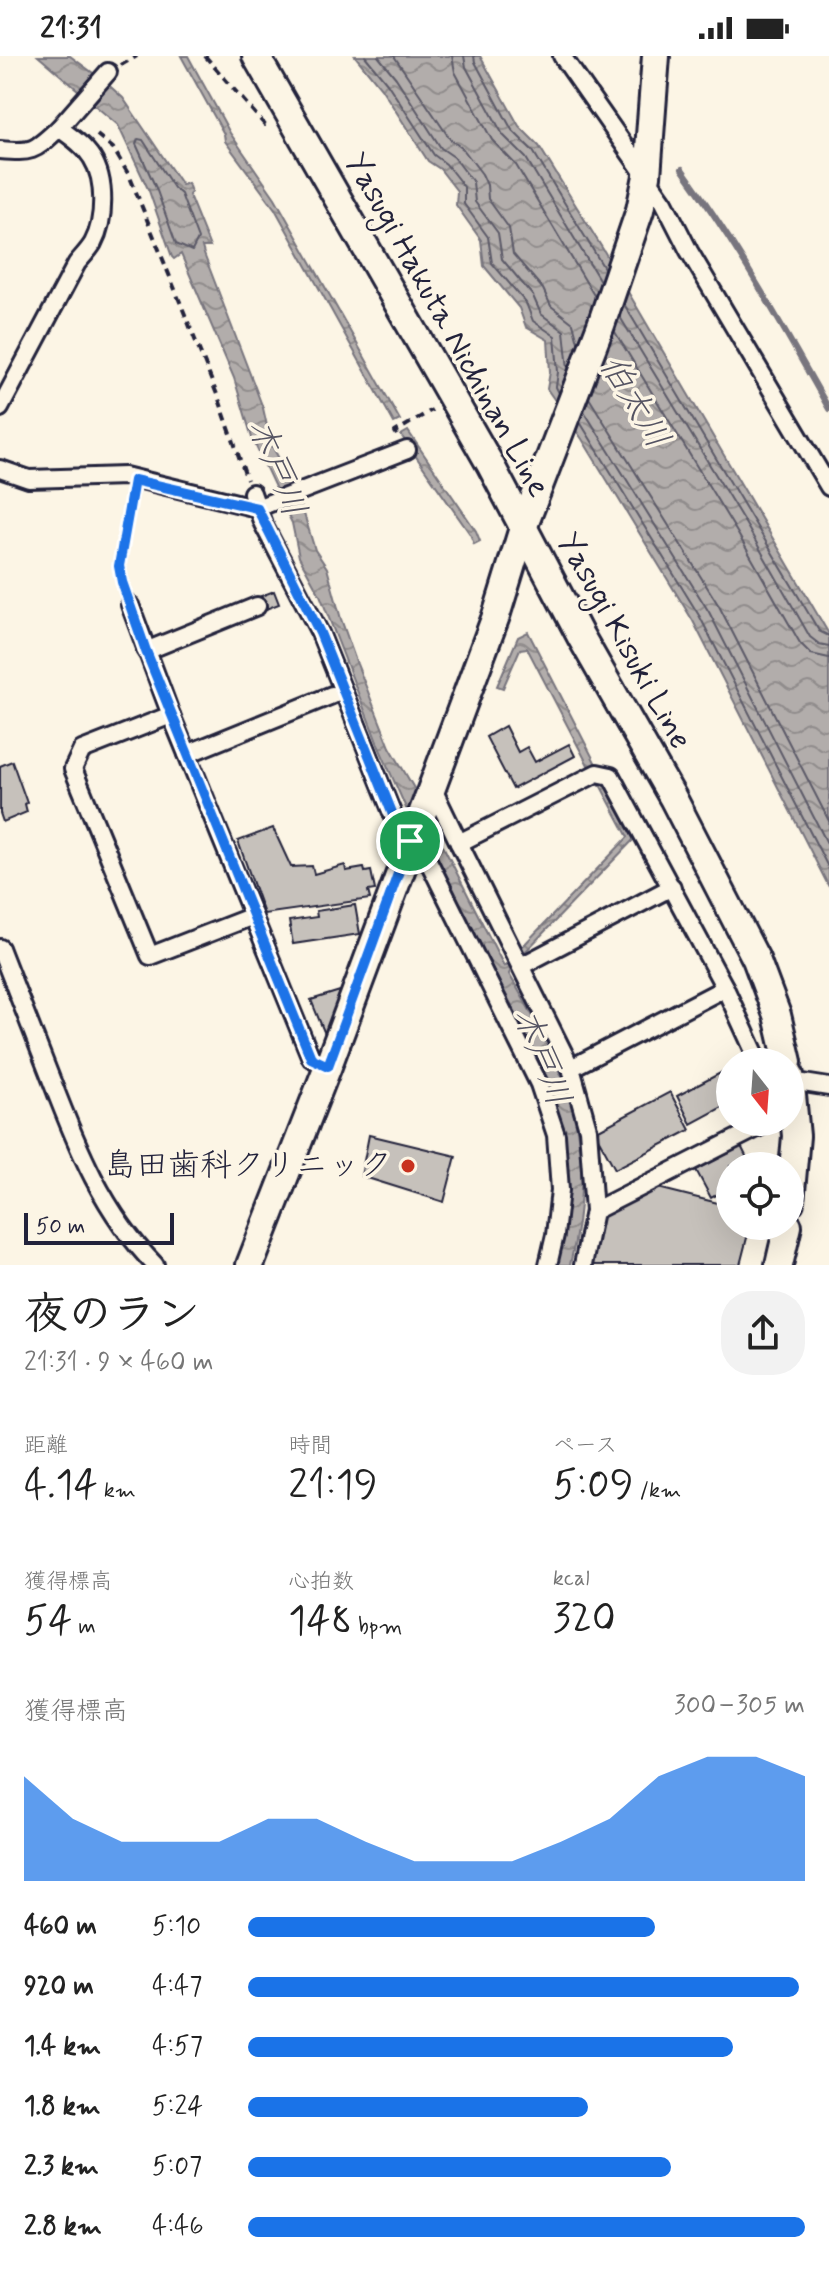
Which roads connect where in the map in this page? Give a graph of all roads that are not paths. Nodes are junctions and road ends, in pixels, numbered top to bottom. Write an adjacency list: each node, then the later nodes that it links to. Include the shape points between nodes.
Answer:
1 (256, 56): 13 (main road, Yasugi Hakuta Nichinan Line)
2 (562, 56): 7 (street)
3 (656, 56): 7 (main road, Yasugi Kisuki Line)
4 (108, 72): 5 (street)
5 (59, 128): 6 (street, via 26,153); 8 (street, via 92,158 102,184 99,226)
6 (0, 150)
7 (647, 176): 11 (street); 13 (main road, Yasugi Kisuki Line, via 601,325)
8 (0, 408)
9 (407, 450): 12 (street)
10 (0, 469): 12 (street, via 29,479 125,476)
11 (829, 487)
12 (257, 503): 21 (street, via 320,633 399,830)
13 (523, 528): 20 (main road, Yasugi Hakuta Nichinan Line); 29 (main road, Yasugi Kisuki Line, via 744,933 770,994)
14 (130, 605): 16 (street)
15 (257, 606): 16 (street)
16 (146, 651): 18 (street)
17 (332, 695): 19 (street)
18 (171, 715): 19 (street); 24 (street, via 82,750 73,769 150,956)
19 (187, 754): 24 (street)
20 (430, 792): 21 (main road, Yasugi Hakuta Nichinan Line); 22 (street, via 440,799)
21 (413, 833): 30 (main road, Yasugi Hakuta Nichinan Line); 39 (street, via 539,1084 556,1135 560,1190)
22 (459, 843): 23 (street, via 597,773 611,776); 26 (street)
23 (672, 887): 26 (street); 27 (street)
24 (253, 916): 30 (street, via 311,1058)
25 (0, 948): 37 (street, via 83,1161 115,1218)
26 (521, 966): 31 (street)
27 (725, 988): 28 (street); 31 (street)
28 (753, 1048)
29 (784, 1048)
30 (328, 1066): 38 (main road, Yasugi Hakuta Nichinan Line)
31 (571, 1068): 35 (street, via 588,1129)
32 (804, 1083): 33 (street)
33 (829, 1087)
34 (751, 1136): 35 (street)
35 (594, 1211): 40 (street)
36 (785, 1240): 41 (main road)
37 (155, 1265)
38 (250, 1265)
39 (548, 1265)
40 (583, 1265)
41 (779, 1265)

